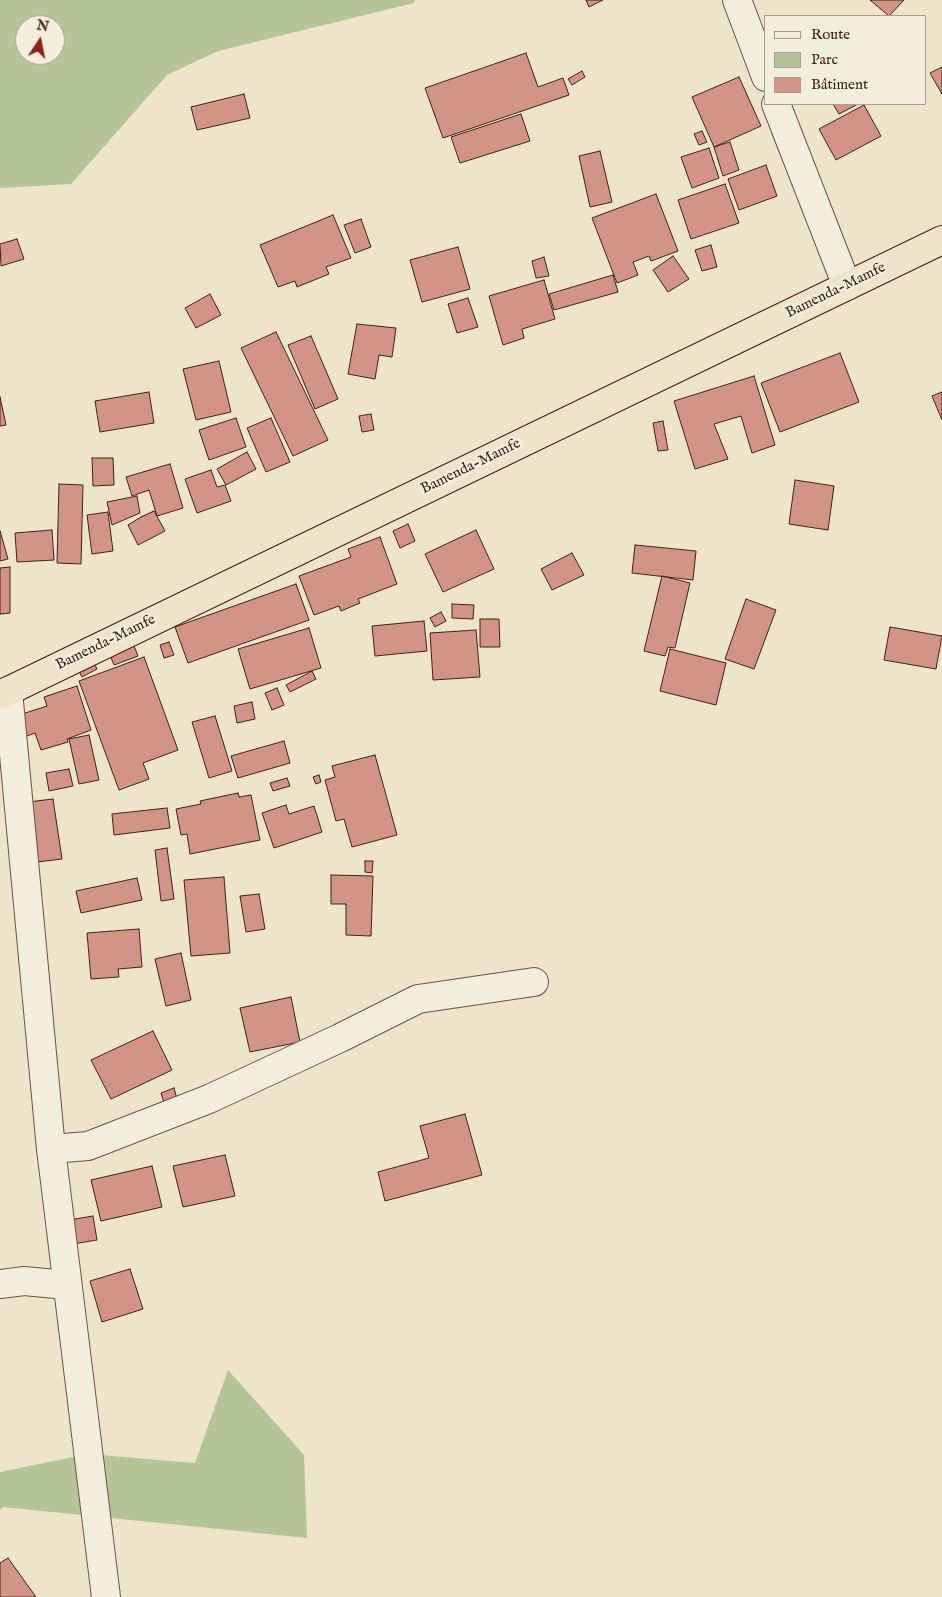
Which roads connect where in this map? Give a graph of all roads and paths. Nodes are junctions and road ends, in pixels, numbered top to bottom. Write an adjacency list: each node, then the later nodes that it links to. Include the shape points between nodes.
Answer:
1 (737, 0): 2 (street)
2 (764, 72)
3 (776, 105): 5 (street)
4 (942, 240): 5 (highway, Bamenda-Mamfe)
5 (847, 286): 6 (highway, Bamenda-Mamfe)
6 (4, 693): 8 (street)
7 (534, 982): 8 (street, via 418,999 209,1099 88,1146)
8 (51, 1149): 10 (street)
9 (0, 1284): 10 (street, via 24,1281)
10 (67, 1285): 11 (street)
11 (106, 1597)

